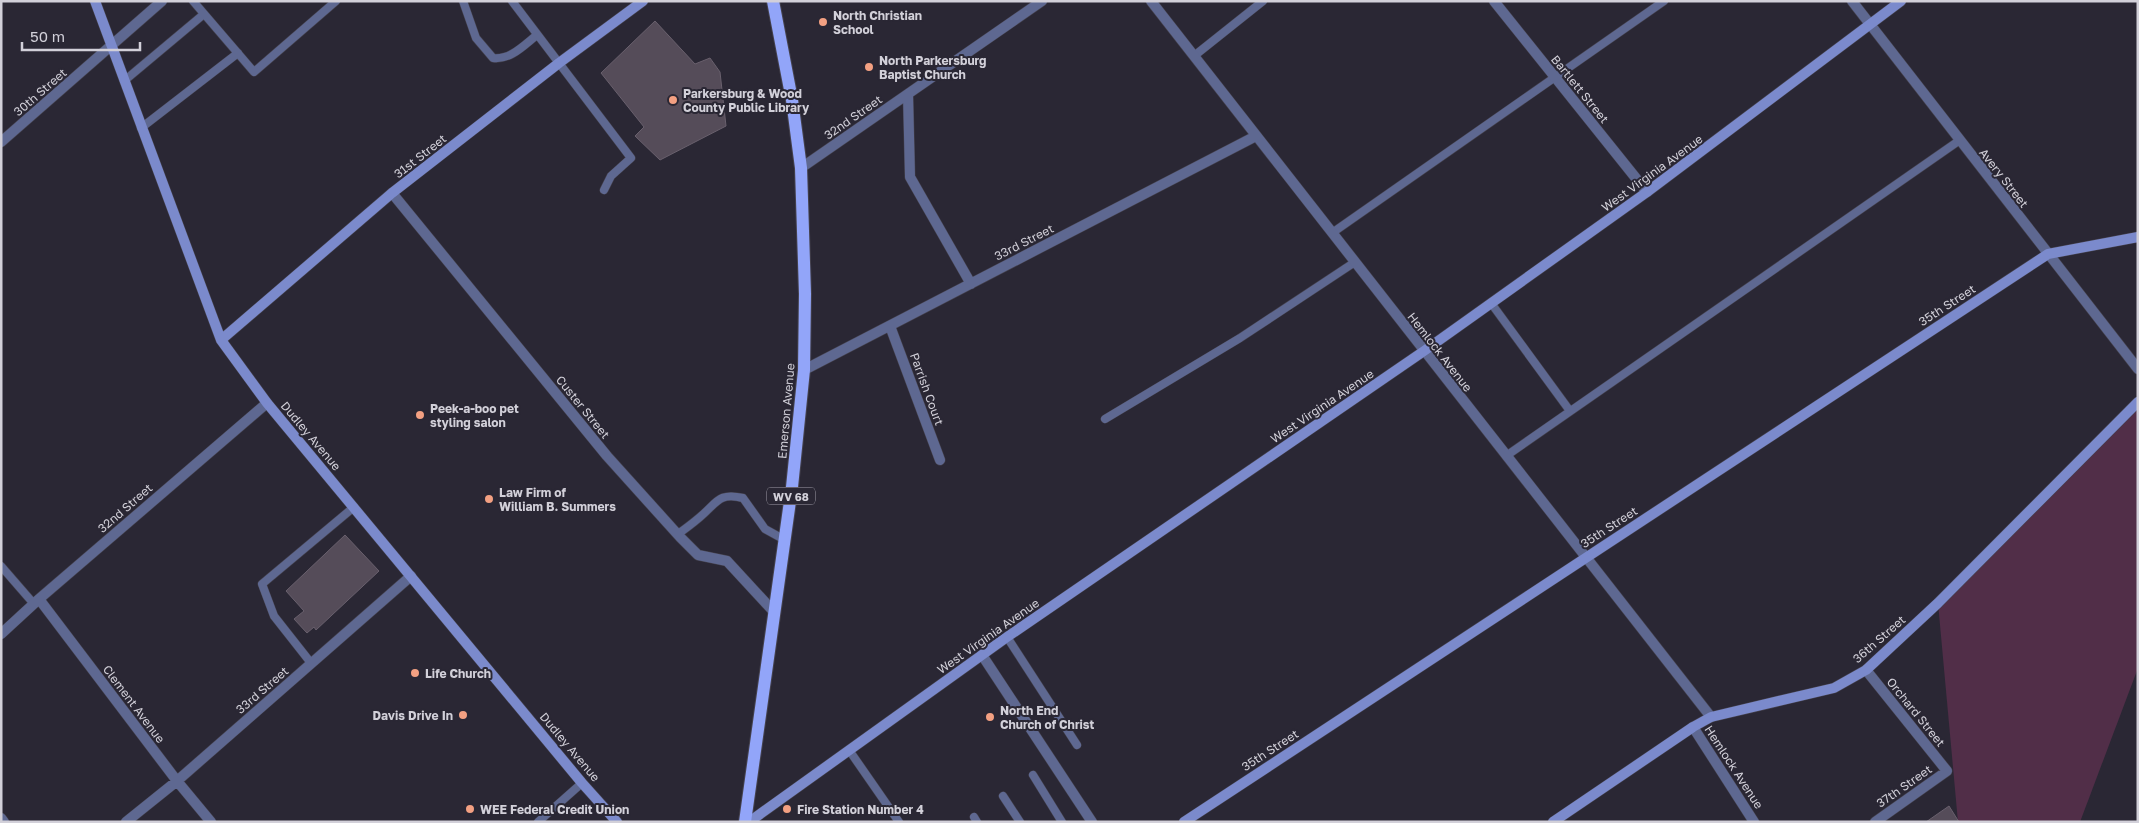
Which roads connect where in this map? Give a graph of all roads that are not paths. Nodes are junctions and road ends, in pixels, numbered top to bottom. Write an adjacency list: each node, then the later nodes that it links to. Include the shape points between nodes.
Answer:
1 (95, 1): 19 (street, Dudley Avenue)
2 (162, 1): 19 (street, 30th Street)
3 (193, 1): 16 (lane)
4 (336, 1): 20 (lane, via 254,72)
5 (463, 1): 18 (lane, via 476,38 493,58 512,55)
6 (512, 1): 18 (lane)
7 (642, 1): 22 (street, 31st Street)
8 (772, 1): 30 (main road, Emerson Avenue / WV 68, via 792,100)
9 (1042, 1): 25 (street, 32nd Street)
10 (1150, 1): 21 (street, Hemlock Avenue)
11 (1263, 1): 21 (lane)
12 (1494, 1): 23 (street, Bartlett Street)
13 (1664, 1): 23 (lane)
14 (1852, 1): 17 (street, Avery Street)
15 (1901, 1): 17 (street, West Virginia Avenue)
16 (204, 14): 20 (lane); 24 (lane)
17 (1870, 25): 29 (street, Avery Street); 32 (street, West Virginia Avenue)
18 (538, 34): 22 (lane)
19 (111, 47): 24 (street, Dudley Avenue); 27 (street, 30th Street)
20 (238, 53): 26 (lane)
21 (1194, 56): 28 (street, Hemlock Avenue)
22 (559, 63): 31 (lane, via 631,158 611,176); 33 (street, 31st Street)
23 (1554, 78): 32 (street, Bartlett Street); 34 (lane)
24 (124, 81): 26 (street, Dudley Avenue)
25 (908, 94): 30 (street, 32nd Street); 38 (street, via 910,177)
26 (141, 128): 41 (street, Dudley Avenue)
27 (3, 135)
28 (1256, 136): 34 (street, Hemlock Avenue); 38 (street, 33rd Street)
29 (1960, 140): 36 (street, Avery Street); 47 (lane)
30 (801, 168): 44 (main road, Emerson Avenue / WV 68)
31 (604, 190)
32 (1647, 192): 39 (street, West Virginia Avenue)
33 (392, 193): 41 (street, 31st Street); 52 (street, Custer Street, via 607,456)
34 (1332, 233): 37 (street, Hemlock Avenue)
35 (2138, 237): 36 (street)
36 (2048, 254): 43 (street, Avery Street); 54 (street, 35th Street)
37 (1355, 262): 42 (street, Hemlock Avenue); 48 (lane, via 1240,338)
38 (971, 284): 40 (street, 33rd Street)
39 (1491, 303): 42 (street, West Virginia Avenue); 47 (lane)
40 (890, 326): 44 (street, 33rd Street); 50 (street, Parrish Court)
41 (221, 340): 46 (street, Dudley Avenue)
42 (1424, 351): 49 (street, Hemlock Avenue); 60 (street, West Virginia Avenue)
43 (2138, 369)
44 (804, 370): 53 (main road, Emerson Avenue / WV 68)
45 (2138, 402): 63 (street, 36th Street, via 1938,603)
46 (267, 404): 51 (street, Dudley Avenue); 57 (street, 32nd Street)
47 (1570, 412): 49 (lane)
48 (1104, 418)
49 (1506, 456): 54 (street, Hemlock Avenue)
50 (940, 460)
51 (354, 507): 56 (street, Dudley Avenue); 62 (lane, via 262,584 274,616)
52 (678, 534): 53 (lane, via 701,517 718,498 731,495 743,498 766,529); 58 (street, Custer Street, via 698,555 726,561)
53 (784, 540): 58 (main road, Emerson Avenue / WV 68)
54 (1585, 557): 64 (street, Hemlock Avenue); 84 (street, 35th Street)
55 (1, 566): 57 (lane)
56 (412, 576): 62 (street, 33rd Street); 71 (street, Dudley Avenue)
57 (36, 601): 59 (street, 32nd Street); 70 (street, Clement Avenue)
58 (774, 612): 79 (main road, Emerson Avenue / WV 68)
59 (1, 634)
60 (1007, 637): 61 (street, West Virginia Avenue); 66 (lane)
61 (982, 655): 67 (street, West Virginia Avenue); 83 (street)
62 (312, 663): 70 (street, 33rd Street)
63 (1866, 670): 64 (street, 36th Street, via 1834,688); 68 (street, Orchard Street)
64 (1711, 717): 65 (street, 36th Street)
65 (1693, 727): 85 (street, 36th Street); 86 (street, Hemlock Avenue)
66 (1078, 745)
67 (849, 750): 79 (street, West Virginia Avenue); 80 (lane)
68 (1948, 770): 87 (street, 37th Street)
69 (1033, 775): 82 (lane)
70 (177, 781): 75 (street, 33rd Street); 76 (street, Clement Avenue)
71 (582, 783): 77 (lane); 78 (street, Dudley Avenue)
72 (1003, 796): 81 (lane)
73 (1, 818): 74 (street)
74 (4, 822)
75 (126, 822)
76 (211, 822)
77 (538, 822)
78 (617, 822)
79 (747, 822)
80 (899, 822)
81 (1020, 822)
82 (1062, 822)
83 (1092, 822)
84 (1184, 822)
85 (1553, 822)
86 (1754, 822)
87 (1875, 822)

